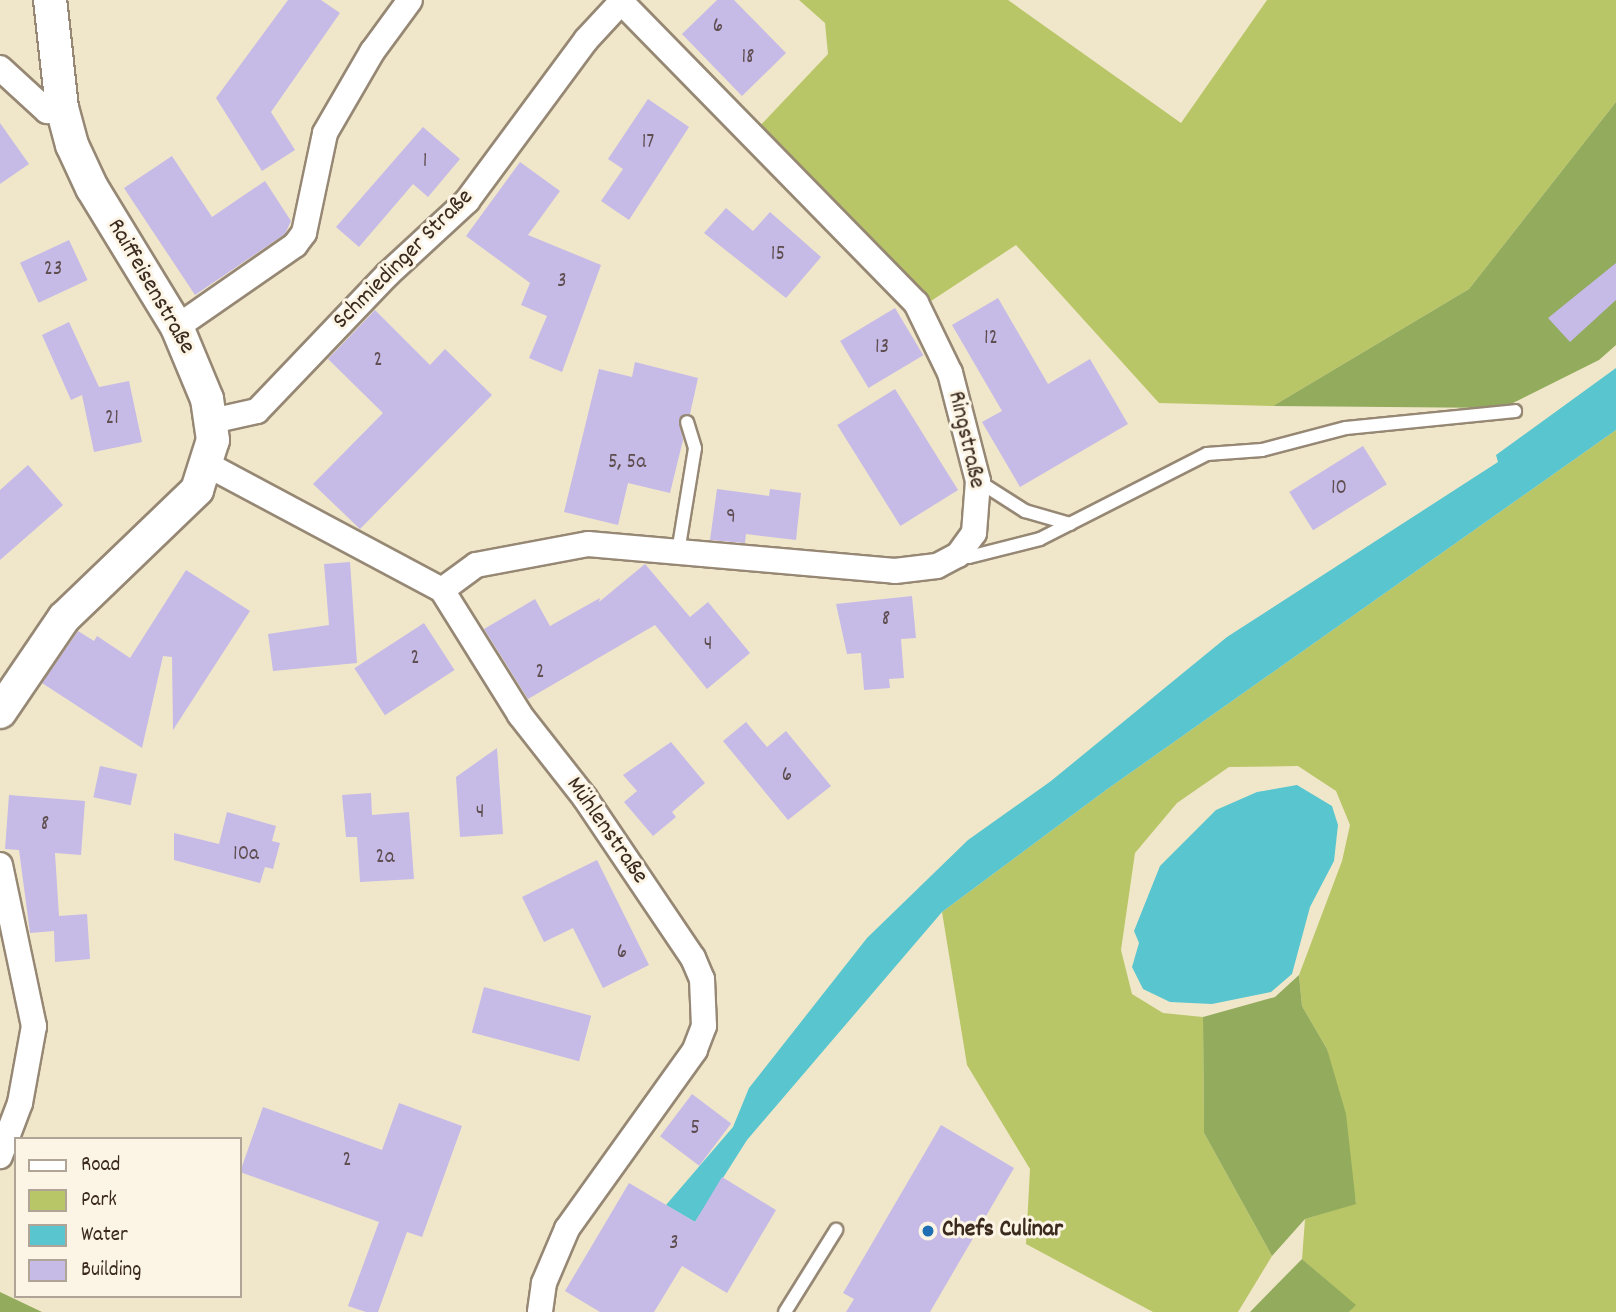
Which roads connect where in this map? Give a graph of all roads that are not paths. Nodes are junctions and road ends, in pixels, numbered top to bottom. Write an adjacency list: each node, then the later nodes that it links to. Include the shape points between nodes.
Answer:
1 (50, 0): 5 (street, Raiffeisenstraße)
2 (410, 0): 6 (street, via 372,52 325,133 304,233 295,245)
3 (622, 1): 8 (street, Schmiedinger Straße, via 586,40 467,201 388,274 257,411); 11 (street, Ringstraße, via 916,303 950,373)
4 (0, 68): 5 (street, via 47,111)
5 (62, 107): 6 (street, Raiffeisenstraße, via 92,188)
6 (177, 327): 8 (street, Raiffeisenstraße)
7 (1515, 411): 12 (lane, via 1346,428 1262,450 1220,450)
8 (212, 421): 10 (street, Raiffeisenstraße)
9 (687, 422): 13 (lane, via 695,447)
10 (208, 465): 15 (street, Mühlenstraße); 16 (street, Raiffeisenstraße, via 197,490 52,632)
11 (978, 481): 12 (lane, via 1025,511); 14 (street, Ringstraße, via 974,533)
12 (1070, 524): 14 (lane, via 1040,539 969,557)
13 (678, 552): 14 (street, via 895,571 937,566); 15 (street, via 588,544 477,565)
14 (958, 555)
15 (442, 590): 20 (street, Mühlenstraße, via 520,715 585,798 693,958 705,1001 704,1026 695,1050 567,1229 544,1283)
16 (0, 712)
17 (0, 865): 18 (street, via 34,1026 20,1103)
18 (0, 1156)
19 (836, 1230): 21 (lane)
20 (540, 1312)
21 (785, 1312)

